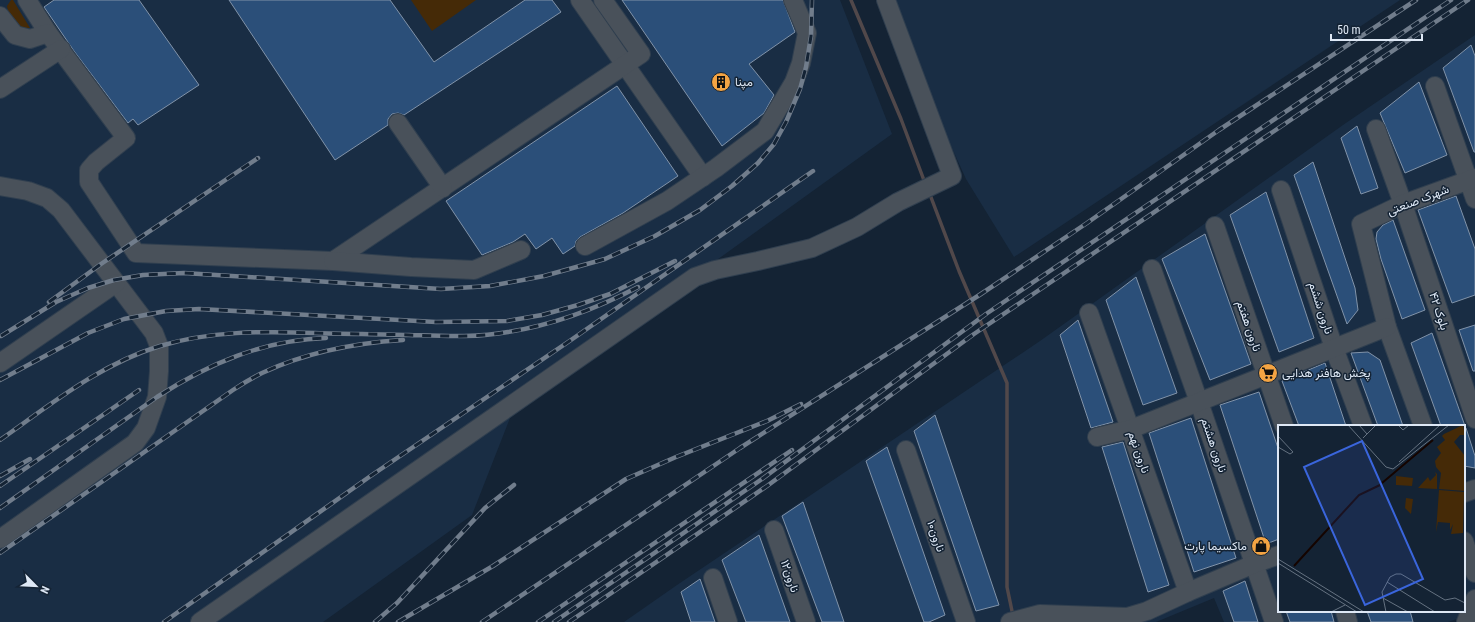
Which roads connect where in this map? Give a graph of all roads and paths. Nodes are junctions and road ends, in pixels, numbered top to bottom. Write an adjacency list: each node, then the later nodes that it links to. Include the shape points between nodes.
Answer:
1 (580, 0): 9 (street)
2 (603, 0): 9 (street, via 641,54)
3 (793, 0): 14 (street, via 807,33 794,82 765,131)
4 (886, 0): 52 (street, via 952,176 812,248 715,270 696,277)
5 (31, 2): 7 (street)
6 (0, 16): 7 (street, via 15,34 30,39)
7 (48, 33): 8 (street)
8 (61, 49): 11 (street); 24 (street, via 126,138 89,170 89,182 136,253)
9 (626, 65): 14 (street); 17 (street)
10 (1435, 86): 15 (street)
11 (0, 89)
12 (398, 123): 17 (street)
13 (1376, 129): 20 (street, بلوک ۴۲)
14 (703, 177): 22 (street, via 667,201)
15 (1472, 179): 19 (street); 20 (street, شهرک صنعتی)
16 (0, 186): 26 (street, via 28,191 47,198 61,210)
17 (443, 188): 24 (street)
18 (1281, 190): 29 (street, نارون ششم)
19 (1475, 199)
20 (1403, 204): 28 (street, شهرک صنعتی, via 1361,224); 33 (street, بلوک ۴۲)
21 (1215, 226): 31 (street, نارون هفتم)
22 (585, 246)
23 (522, 250): 24 (street, via 474,270)
24 (333, 261)
25 (1152, 269): 32 (street, نارون هشتم)
26 (116, 283): 30 (street); 43 (street, via 154,333 159,346 157,397 146,428 135,443)
27 (1090, 313): 37 (street, نارون نهم)
28 (1388, 327): 29 (street); 36 (street)
29 (1334, 348): 31 (street); 35 (street, نارون ششم)
30 (0, 363)
31 (1266, 375): 32 (street); 34 (street, نارون هفتم)
32 (1199, 402): 37 (street); 46 (street, نارون هشتم)
33 (1475, 419)
34 (1284, 425)
35 (1363, 425)
36 (1423, 425)
37 (1131, 429): 38 (street); 49 (street, نارون نهم)
38 (1097, 437)
39 (906, 450): 55 (street, نارون۱۰)
40 (1475, 489): 41 (street)
41 (1465, 493)
42 (774, 530): 54 (street, نارون۱۲)
43 (0, 539)
44 (1465, 544): 47 (street)
45 (1278, 555): 46 (street)
46 (1254, 564): 49 (street); 57 (street, نارون هشتم)
47 (1475, 573)
48 (713, 578): 53 (street)
49 (1188, 592): 56 (street, via 1127,617 1040,614)
50 (1475, 599): 59 (street)
51 (1345, 612): 58 (street)
52 (200, 622)
53 (728, 622)
54 (806, 622)
55 (966, 622)
56 (1010, 622)
57 (1274, 622)
58 (1348, 622)
59 (1466, 622)

